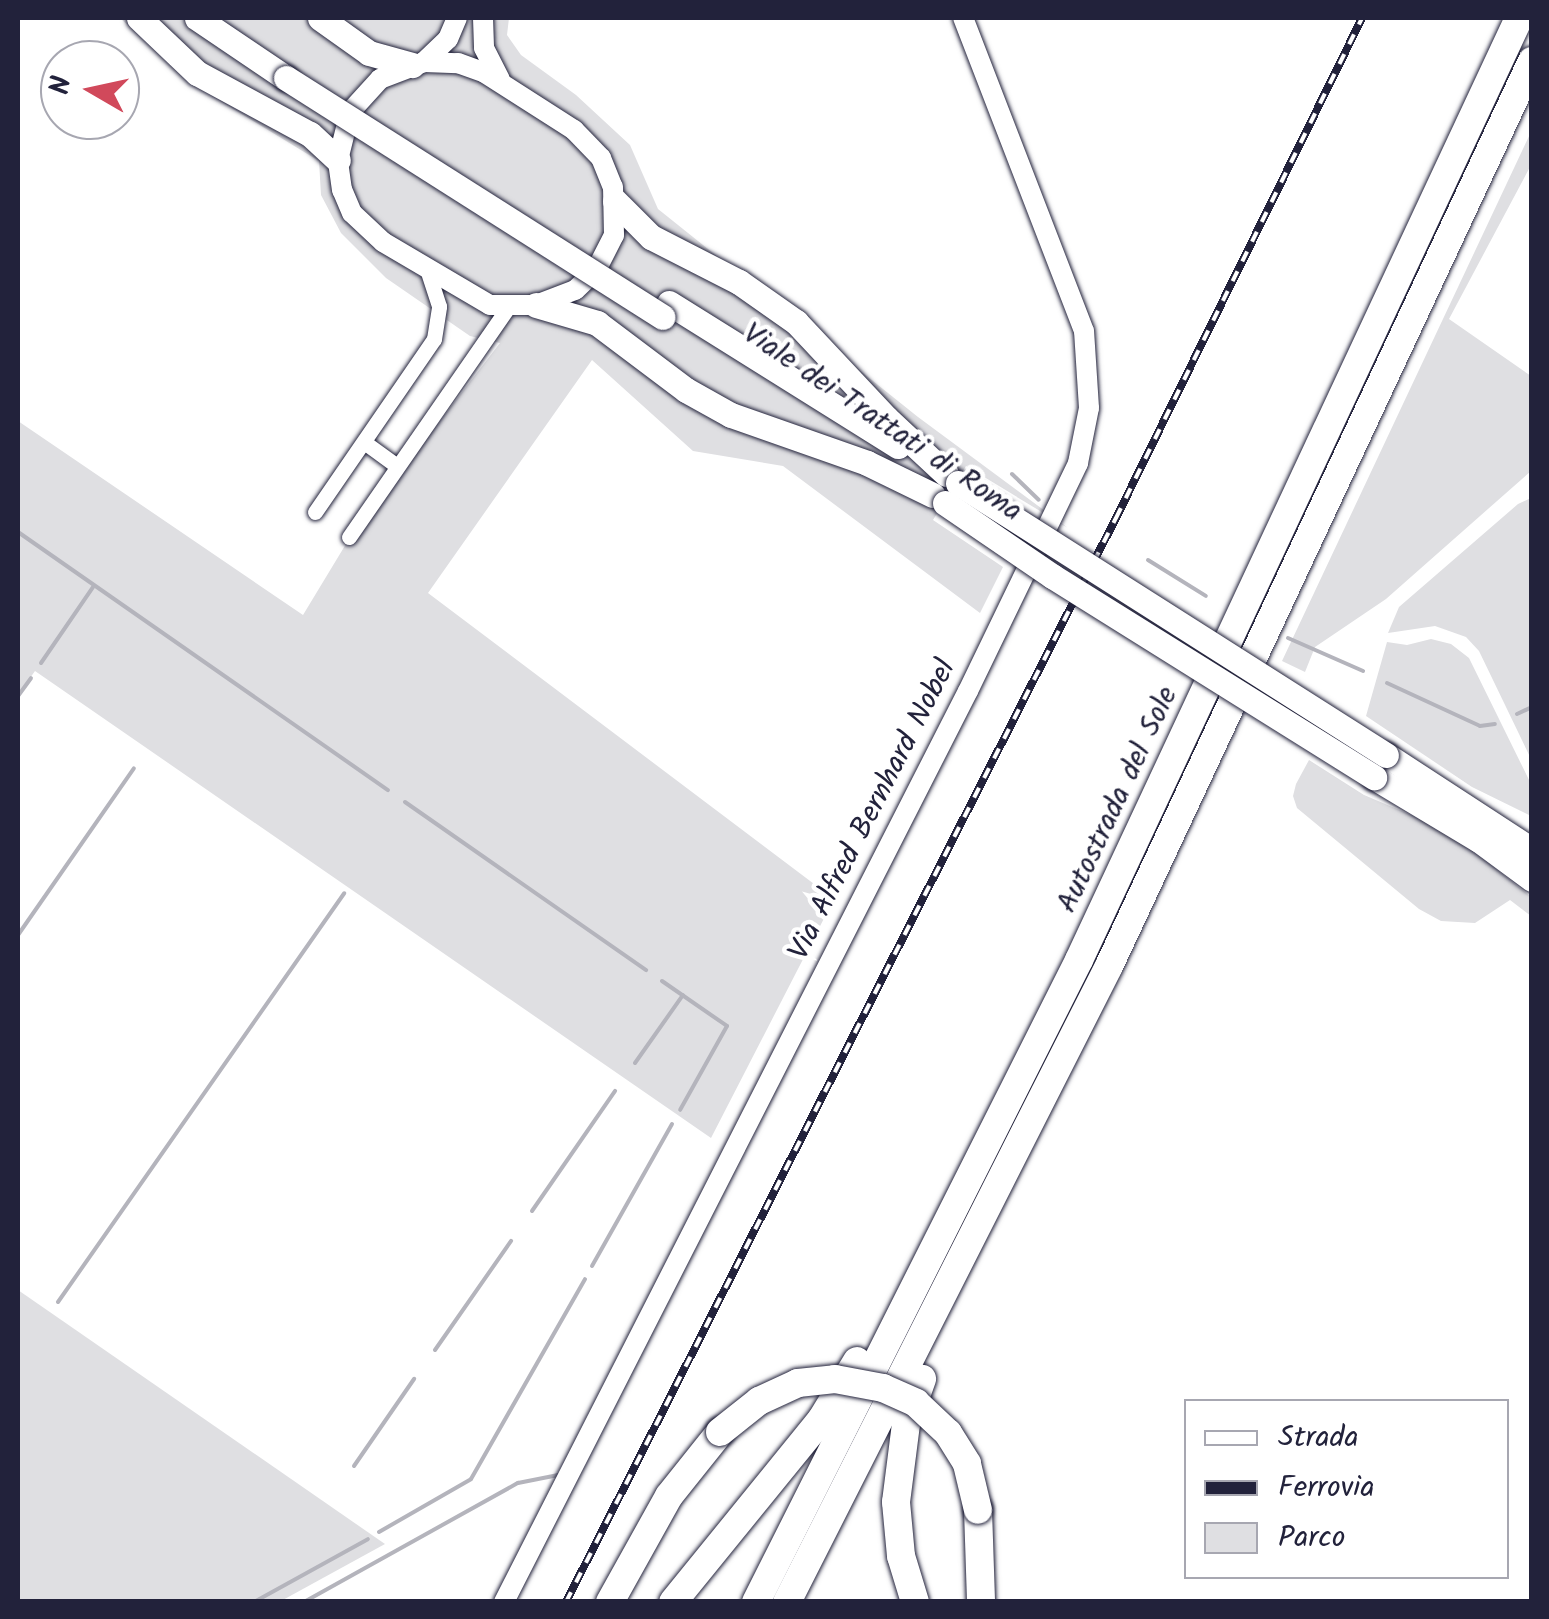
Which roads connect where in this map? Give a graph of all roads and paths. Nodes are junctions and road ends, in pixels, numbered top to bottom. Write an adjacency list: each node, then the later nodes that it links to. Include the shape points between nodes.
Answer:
1 (139, 18): 13 (highway, via 197,73 310,134)
2 (197, 18): 11 (highway, Viale dei Trattati di Roma)
3 (216, 18): 11 (highway, Viale dei Trattati di Roma)
4 (320, 18): 10 (highway, via 369,53)
5 (457, 18): 10 (street, via 448,39)
6 (483, 18): 12 (street, via 487,60)
7 (962, 18): 28 (street, Via Alfred Bernhard Nobel, via 1084,331 1089,408 1078,462)
8 (1520, 18): 26 (highway, Autostrada del Sole)
9 (1532, 61): 27 (highway, Autostrada del Sole)
10 (418, 64): 12 (street, via 470,66); 13 (street, via 380,79 361,97 343,128)
11 (289, 73): 20 (highway, Viale dei Trattati di Roma)
12 (504, 85): 14 (street, via 585,138 606,168)
13 (338, 160): 15 (street, via 352,212 382,242)
14 (615, 200): 16 (street, via 614,235 597,269 563,298); 20 (highway, via 651,236 739,282 796,322)
15 (427, 269): 17 (street, via 478,301); 18 (street, via 438,306 434,339)
16 (536, 305): 17 (street); 20 (highway, via 597,323 730,415)
17 (508, 308): 19 (street)
18 (364, 442): 19 (street); 21 (street)
19 (397, 466): 22 (street)
20 (946, 489): 23 (highway, Viale dei Trattati di Roma, bridge)
21 (315, 512)
22 (349, 536)
23 (1380, 766): 24 (highway, Viale dei Trattati di Roma); 25 (highway, Viale dei Trattati di Roma)
24 (1532, 850)
25 (1532, 879)
26 (976, 1168): 30 (highway, via 821,1420); 31 (highway, Autostrada del Sole)
27 (991, 1204): 32 (highway, Autostrada del Sole); 33 (highway, via 903,1438 896,1520)
28 (504, 1602)
29 (610, 1602): 34 (highway, bridge, via 669,1496 720,1432 758,1401 798,1383 835,1379 904,1396 936,1419 967,1464 978,1510)
30 (673, 1602)
31 (756, 1602)
32 (788, 1602)
33 (915, 1602)
34 (981, 1602)

